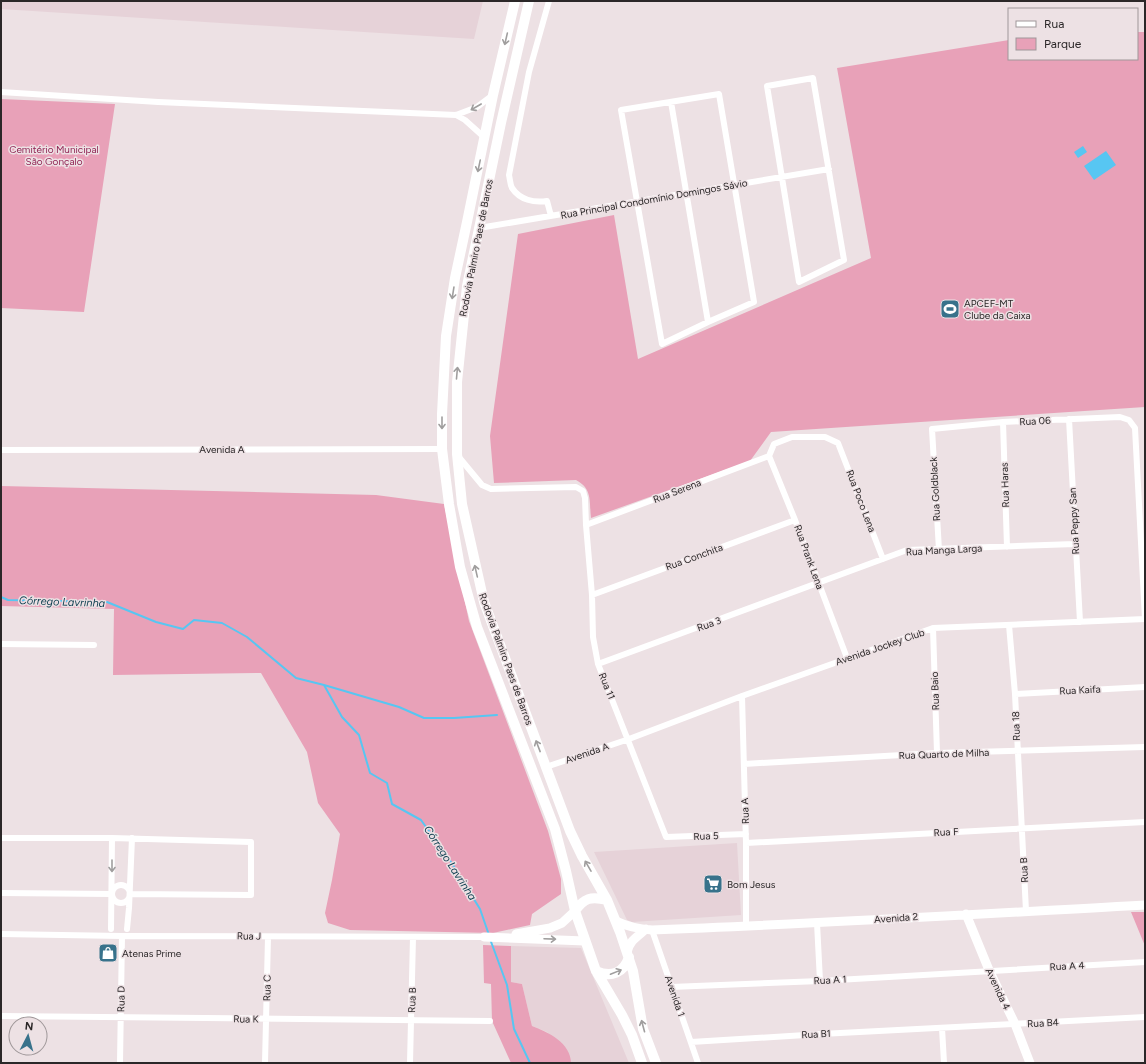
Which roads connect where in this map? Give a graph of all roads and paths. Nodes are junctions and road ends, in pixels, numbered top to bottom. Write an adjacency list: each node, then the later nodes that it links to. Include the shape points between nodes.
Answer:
1 (515, 1): 5 (main road, Rodovia Palmiro Paes de Barros, one-way to 5)
2 (529, 1): 15 (main road, Rodovia Palmiro Paes de Barros)
3 (549, 1): 14 (street, via 529,72 510,175 512,187 521,197 536,202 547,201)
4 (1, 92): 7 (street, via 158,102)
5 (493, 95): 7 (street, one-way to 7, via 477,106); 8 (main road, Rodovia Palmiro Paes de Barros)
6 (671, 102): 11 (street, via 719,94); 12 (street); 13 (street, via 622,110)
7 (456, 115): 8 (street)
8 (485, 138): 20 (main road, Rodovia Palmiro Paes de Barros, one-way to 20, via 455,278 446,336)
9 (829, 169): 10 (street, Rua Principal Condomínio Domingos Sávio); 10 (street, via 813,78 767,86); 10 (street, via 844,260 799,282)
10 (782, 177): 11 (street, Rua Principal Condomínio Domingos Sávio)
11 (734, 185): 12 (street, Rua Principal Condomínio Domingos Sávio); 16 (street, via 754,302)
12 (686, 193): 13 (street, Rua Principal Condomínio Domingos Sávio); 16 (street)
13 (637, 202): 14 (street, Rua Principal Condomínio Domingos Sávio); 16 (street, via 662,344)
14 (551, 216): 15 (street, Rua Principal Condomínio Domingos Sávio)
15 (479, 228): 22 (main road, Rodovia Palmiro Paes de Barros, one-way to 15, via 460,346 467,286)
16 (708, 322)
17 (1069, 420): 18 (street, Rua 06); 26 (street, Rua Peppy San); 32 (street, Rua 06, via 1120,417 1129,420 1135,428)
18 (1003, 422): 19 (street, Rua 06); 27 (street, Rua Haras)
19 (932, 429): 28 (street, Rua Goldblack)
20 (442, 449): 21 (street, Avenida A); 62 (main road, Rodovia Palmiro Paes de Barros, via 460,567 477,626 555,829)
21 (1, 450)
22 (457, 454): 25 (street, Rua 11, via 482,485 491,489 576,487 582,491 585,498); 48 (main road, Rodovia Palmiro Paes de Barros, one-way to 22, via 484,602 462,504)
23 (769, 456): 24 (street, Rua Prank Lena); 25 (street, Rua Serena); 29 (street, Rua Poco Lena, via 774,444 792,437 825,437 838,443)
24 (795, 520): 30 (street, Rua Prank Lena); 31 (street, Rua Conchita)
25 (586, 525): 31 (street, Rua 11)
26 (1075, 544): 27 (street, Rua Manga Larga); 33 (street, Rua Peppy San)
27 (1007, 547): 28 (street, Rua Manga Larga)
28 (939, 550): 29 (street, Rua Manga Larga, via 907,550)
29 (883, 559): 30 (street, Rua Manga Larga)
30 (819, 584): 38 (street, Rua Prank Lena); 39 (street, Rua 3)
31 (592, 595): 39 (street, Rua 11, via 593,637)
32 (1145, 618): 33 (street, Avenida Jockey Club)
33 (1080, 622): 34 (street, Avenida Jockey Club)
34 (1009, 625): 35 (street, Avenida Jockey Club); 41 (street, Rua 18)
35 (933, 628): 38 (street, Avenida Jockey Club); 46 (street, Rua Baio)
36 (1, 644): 37 (street)
37 (94, 644)
38 (847, 658): 42 (street, Avenida Jockey Club)
39 (598, 664): 43 (street, Rua 11)
40 (1145, 686): 41 (street, Rua Kaifa)
41 (1015, 694): 45 (street, Rua 18)
42 (742, 696): 43 (street, Avenida Jockey Club); 47 (street, Rua A)
43 (629, 739): 48 (street, Avenida A); 52 (street, Rua 11)
44 (1145, 747): 45 (street, Rua Quarto de Milha)
45 (1017, 752): 46 (street, Rua Quarto de Milha); 50 (street, Rua 18)
46 (937, 753): 47 (street, Rua Quarto de Milha)
47 (744, 764): 51 (street, Rua A)
48 (546, 768): 60 (main road, Rodovia Palmiro Paes de Barros, one-way to 48, via 570,831)
49 (1145, 822): 50 (street, Rua F)
50 (1022, 828): 56 (street, Rua F); 63 (street, Rua B)
51 (746, 834): 52 (street, Rua 5); 56 (street, Rua A)
52 (666, 837)
53 (1, 838): 54 (street)
54 (112, 838): 55 (street); 58 (street, one-way to 58)
55 (132, 838): 59 (street); 59 (street, via 251,842 251,895)
56 (746, 843): 67 (street, Rua A)
57 (1, 893): 58 (street)
58 (112, 894): 59 (street, via 114,888 122,886 128,889); 59 (street, via 113,900 121,904 128,900); 68 (street)
59 (130, 894): 69 (street)
60 (607, 900): 62 (main road, via 588,899); 65 (main road, Rodovia Palmiro Paes de Barros)
61 (1145, 905): 63 (street, Avenida 2)
62 (575, 911): 76 (street, Rua J, via 562,923 550,928); 77 (main road, Rodovia Palmiro Paes de Barros)
63 (1026, 911): 64 (street, Avenida 2)
64 (966, 914): 66 (street, Avenida 2); 80 (street, Avenida 4)
65 (616, 921): 70 (street, Avenida 2, via 629,927); 78 (main road, Rodovia Palmiro Paes de Barros)
66 (817, 923): 67 (street, Avenida 2); 82 (street)
67 (746, 926): 70 (street, Avenida 2)
68 (111, 929)
69 (127, 929)
70 (649, 930): 78 (street, via 633,938); 83 (street, Avenida 1)
71 (1, 934): 72 (street, Rua J)
72 (122, 936): 73 (street, Rua J); 86 (street, Rua D)
73 (268, 937): 75 (street, Rua J); 87 (street, Rua C)
74 (484, 937): 75 (street, Rua J); 76 (street, Rua J)
75 (413, 938): 88 (street, Rua B)
76 (497, 938): 77 (street, Rua J, one-way to 77)
77 (586, 941): 81 (main road, Rodovia Palmiro Paes de Barros)
78 (628, 955): 81 (main road, one-way to 78, via 602,974 616,973 627,964); 97 (main road, Rodovia Palmiro Paes de Barros, one-way to 78, via 644,1029)
79 (1145, 962): 80 (street, Rua A 4)
80 (989, 970): 82 (street, Rua A 1); 90 (street, Avenida 4)
81 (596, 971): 96 (main road, Rodovia Palmiro Paes de Barros, via 622,1015)
82 (820, 981): 83 (street, Rua A 1)
83 (671, 987): 92 (street, Avenida 1)
84 (1, 1016): 86 (street, Rua K)
85 (1145, 1017): 90 (street, Rua B4)
86 (121, 1018): 87 (street, Rua K); 93 (street, Rua D)
87 (266, 1019): 88 (street, Rua K); 94 (street, Rua C)
88 (411, 1020): 89 (street, Rua K); 95 (street, Rua B)
89 (490, 1021)
90 (1015, 1024): 91 (street, Rua B4); 100 (street, Avenida 4)
91 (942, 1028): 92 (street, Rua B1); 99 (street)
92 (690, 1042): 98 (street, Avenida 1)
93 (120, 1063)
94 (265, 1063)
95 (410, 1063)
96 (642, 1063)
97 (656, 1063)
98 (698, 1063)
99 (944, 1063)
100 (1030, 1063)

